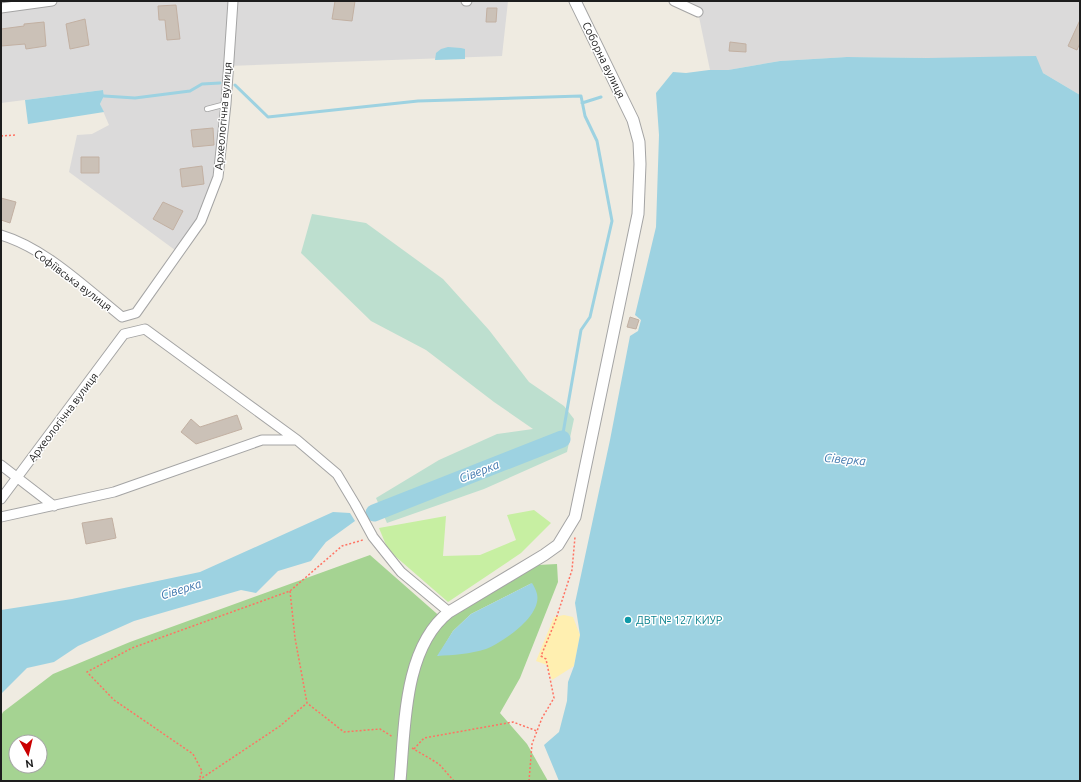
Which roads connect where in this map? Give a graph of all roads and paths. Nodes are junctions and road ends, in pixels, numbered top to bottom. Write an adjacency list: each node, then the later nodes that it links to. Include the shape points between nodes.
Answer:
1 (52, 1): 5 (street)
2 (233, 1): 7 (street, Археологічна вулиця)
3 (575, 1): 19 (street, Соборна вулиця, via 633,120 640,164 638,214)
4 (674, 1): 6 (street)
5 (1, 8)
6 (698, 12)
7 (226, 104): 8 (lane); 12 (street, Археологічна вулиця, via 218,177 201,221 136,313)
8 (207, 109)
9 (16, 135): 10 (path)
10 (1, 136)
11 (1, 235): 12 (street, Софіївська вулиця, via 23,243 48,258)
12 (122, 317)
13 (297, 440): 15 (street, Археологічна вулиця, via 145,329 124,334); 17 (street, via 262,440 114,492); 20 (street, via 337,474)
14 (1, 465): 15 (street)
15 (18, 478): 16 (street, Археологічна вулиця); 17 (street)
16 (1, 499)
17 (54, 506): 18 (street)
18 (1, 517)
19 (575, 517): 22 (street, Соборна вулиця, via 558,545); 24 (path, via 572,570 541,656 546,659 554,698)
20 (373, 537): 21 (path, via 342,546); 22 (street, via 401,572)
21 (290, 591): 23 (path, via 295,638); 26 (path, via 132,648 87,672 114,700 193,754 202,771)
22 (449, 612): 25 (street, Соборна вулиця, via 441,618 426,638 414,668 408,697)
23 (307, 703): 25 (path, via 344,732 380,729); 26 (path, via 280,726)
24 (537, 731): 25 (path, via 513,722 424,738); 29 (path, via 532,744)
25 (409, 746): 27 (street, Соборна вулиця); 28 (path, via 439,764)
26 (199, 780)
27 (400, 781)
28 (454, 781)
29 (529, 781)

